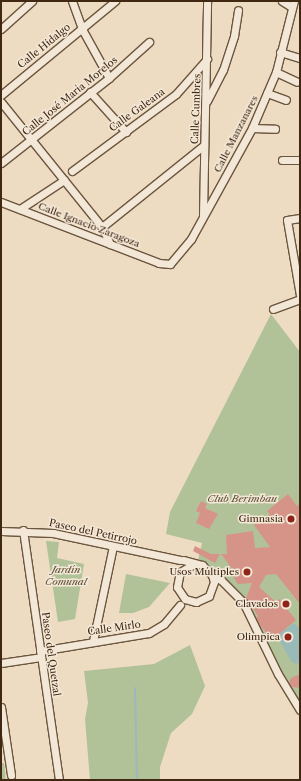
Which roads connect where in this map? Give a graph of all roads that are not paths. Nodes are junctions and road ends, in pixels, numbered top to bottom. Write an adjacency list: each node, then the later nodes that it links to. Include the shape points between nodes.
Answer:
1 (32, 1): 8 (street)
2 (72, 1): 9 (street)
3 (115, 1): 9 (street, Calle Hidalgo)
4 (207, 1): 13 (street, Calle Cumbres)
5 (282, 1): 6 (street)
6 (292, 4): 11 (street, Calle Manzanares)
7 (238, 10): 22 (street, via 234,36 223,70)
8 (1, 29)
9 (82, 29): 15 (street); 19 (street, Calle Hidalgo)
10 (149, 42): 15 (street, Calle José María Morelos)
11 (280, 52): 12 (street); 14 (street, Calle Manzanares)
12 (300, 58)
13 (207, 59): 22 (street, Calle Cumbres); 25 (street, Calle Galeana, via 176,94)
14 (276, 72): 16 (street); 18 (street, Calle Manzanares)
15 (109, 78): 17 (street, Calle José María Morelos)
16 (297, 82)
17 (90, 92): 25 (street); 26 (street, Calle José María Morelos)
18 (268, 93): 20 (street); 23 (street, Calle Manzanares)
19 (1, 95)
20 (286, 100)
21 (1, 102): 26 (street)
22 (206, 103): 27 (street, Calle Cumbres)
23 (252, 128): 24 (street); 35 (street, Calle Manzanares)
24 (275, 129)
25 (126, 132): 31 (street, Calle Galeana)
26 (31, 140): 30 (street, Calle José María Morelos); 32 (street)
27 (204, 145): 35 (street, Calle Cumbres); 37 (street)
28 (282, 160): 29 (street)
29 (300, 160)
30 (1, 163)
31 (72, 171)
32 (64, 180): 34 (street); 37 (street)
33 (1, 202): 34 (street, Calle Ignacio Zaragoza)
34 (20, 209): 38 (street, Calle Ignacio Zaragoza)
35 (203, 217): 39 (street, Calle Manzanares, via 181,254)
36 (300, 218): 40 (street, via 287,220)
37 (102, 227): 38 (street)
38 (110, 244): 39 (street, Calle Ignacio Zaragoza, via 158,263)
39 (170, 264)
40 (300, 295)
41 (300, 299): 42 (street)
42 (273, 309)
43 (23, 530): 44 (street, Paseo del Petirrojo); 45 (street, Paseo del Petirrojo, via 53,533); 50 (street, Paseo del Quetzal)
44 (1, 531)
45 (113, 546): 46 (street, Paseo del Petirrojo); 49 (street)
46 (192, 564): 47 (street, via 202,565); 48 (street, via 180,572 176,580)
47 (212, 575): 48 (street, via 214,582 209,596 196,602); 53 (street, via 221,580 243,602 278,674)
48 (182, 602): 49 (street, Calle Mirlo, via 158,630 132,637)
49 (93, 641): 50 (street, Calle Mirlo)
50 (41, 654): 51 (street, Calle Mirlo); 56 (street, Paseo del Quetzal)
51 (1, 663)
52 (1, 707): 54 (street)
53 (300, 710)
54 (3, 736): 55 (street)
55 (11, 775)
56 (60, 780)

